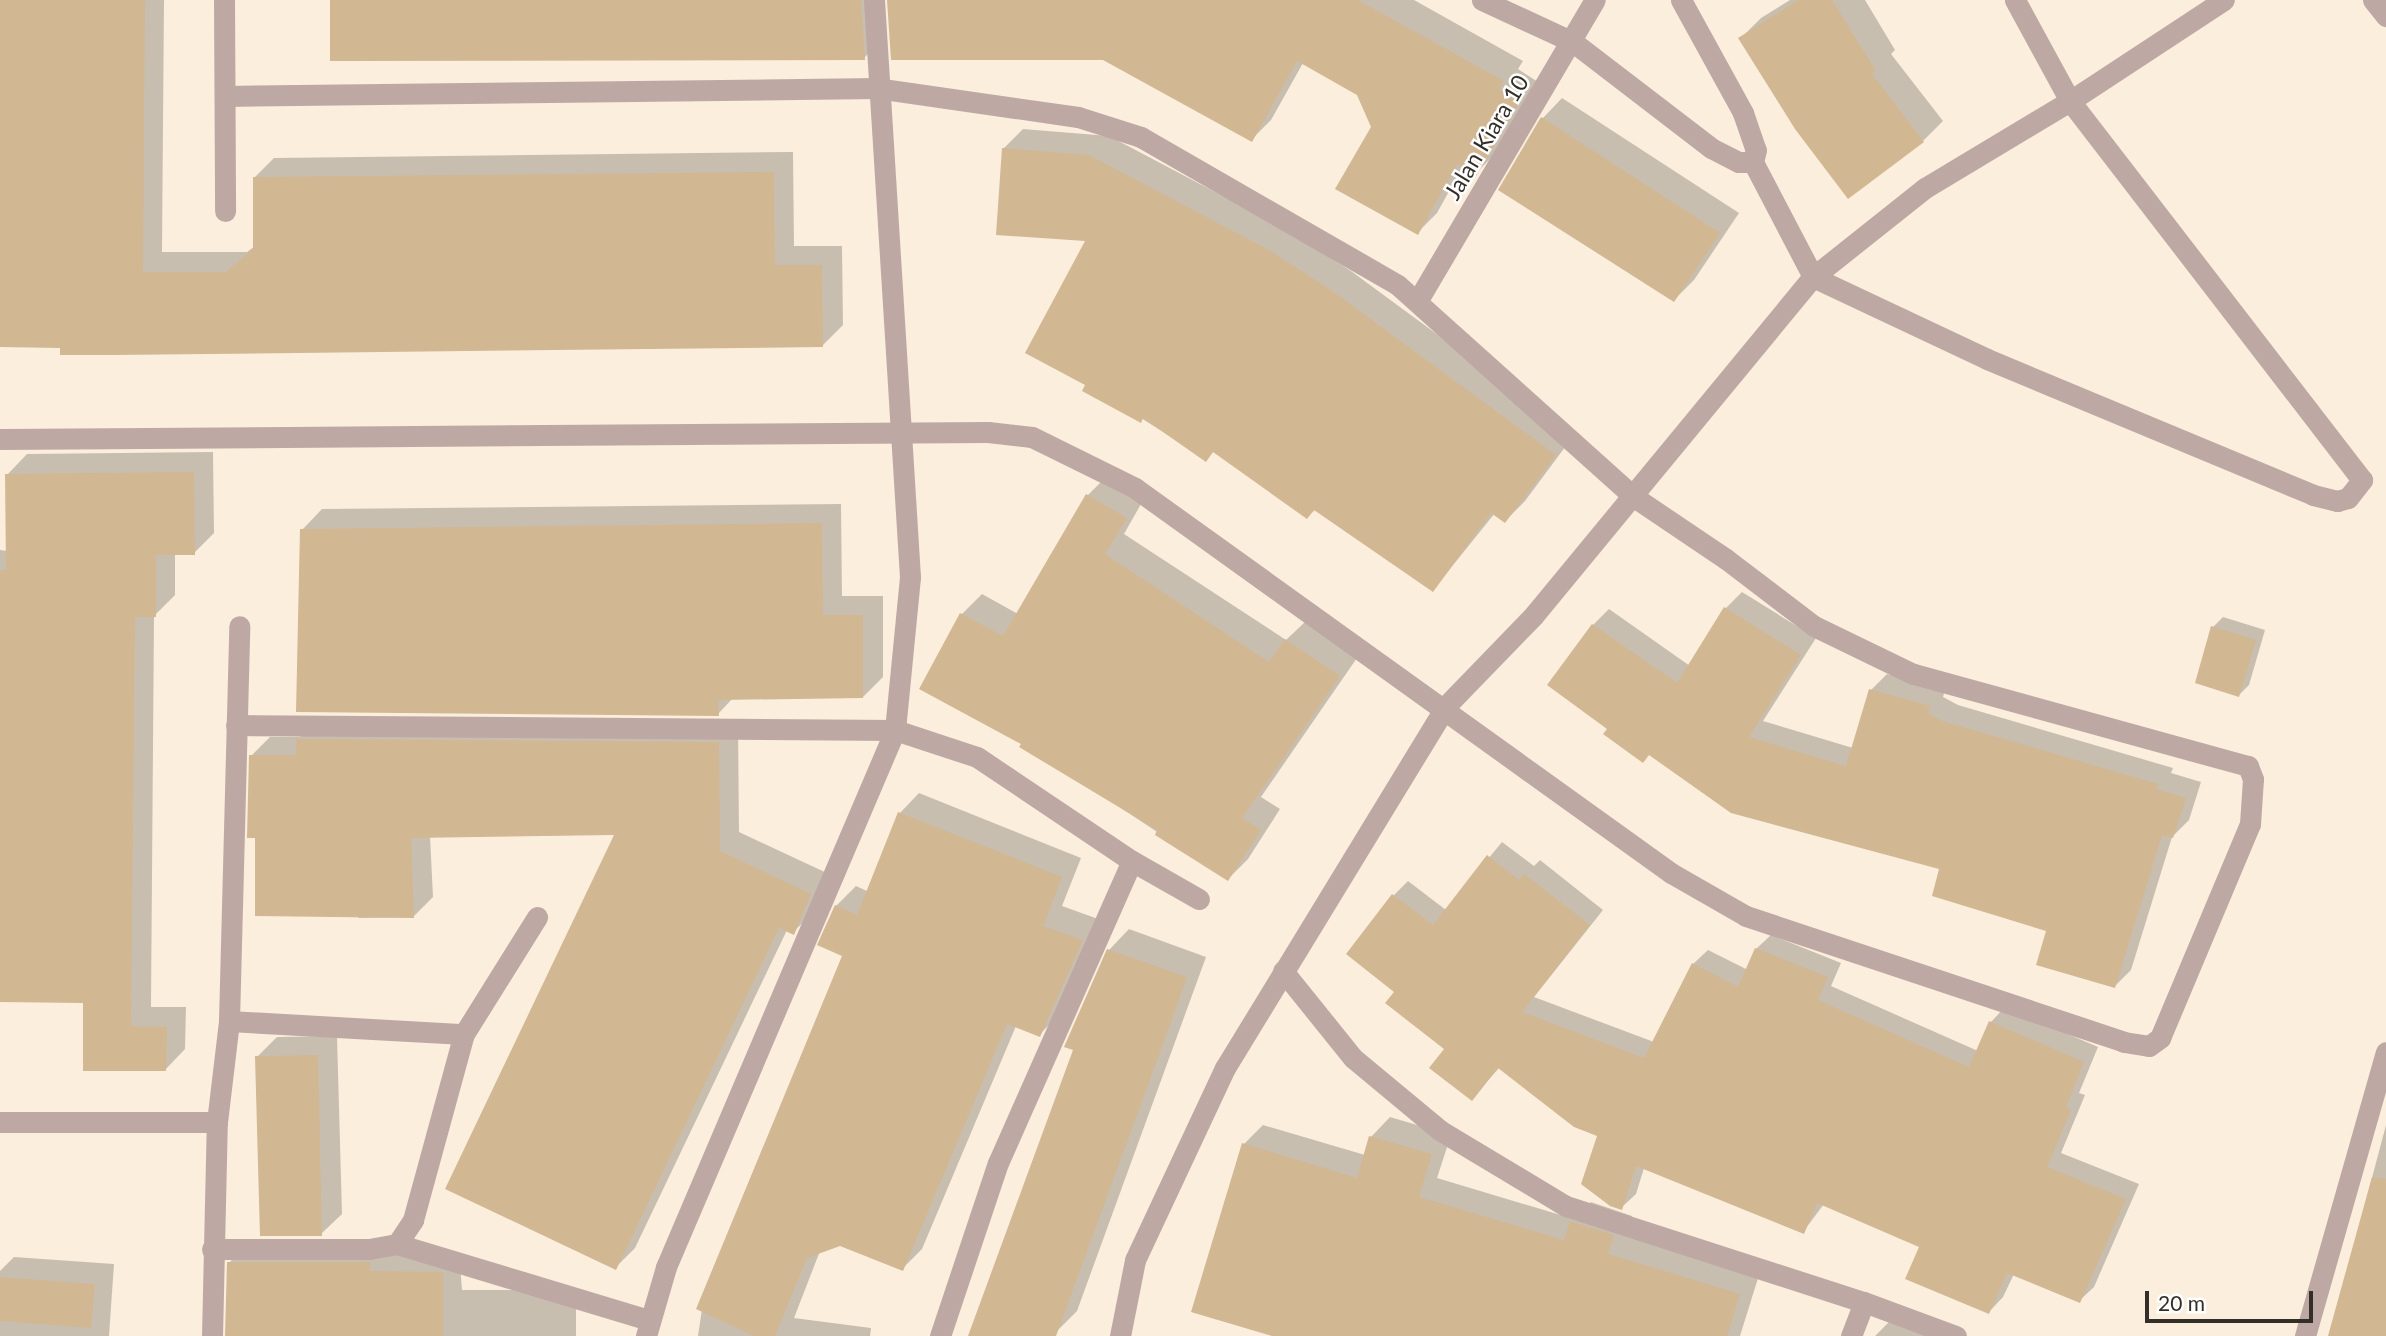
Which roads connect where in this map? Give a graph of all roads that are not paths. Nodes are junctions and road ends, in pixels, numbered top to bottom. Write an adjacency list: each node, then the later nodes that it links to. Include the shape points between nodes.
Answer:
1 (223, 0): 12 (street)
2 (874, 0): 11 (street)
3 (1482, 0): 10 (street)
4 (1595, 0): 10 (street, Jalan Kiara 10)
5 (1681, 0): 14 (street, via 1743,113 1756,150)
6 (2015, 0): 13 (street)
7 (2224, 0): 13 (street)
8 (2373, 0): 9 (street)
9 (2386, 16)
10 (1573, 42): 14 (street, via 1711,148 1739,162); 17 (street, Jalan Kiara 10)
11 (877, 88): 12 (street); 17 (street, via 1078,117 1140,137 1238,190); 18 (street)
12 (225, 96): 15 (street)
13 (2070, 101): 16 (street, via 1925,188); 16 (street, via 2361,480 2347,498 2337,501 2313,495 1987,359)
14 (1753, 162): 16 (street)
15 (225, 211)
16 (1813, 277): 20 (street)
17 (1419, 300): 20 (street)
18 (905, 436): 19 (street); 22 (street, via 988,432 1032,436 1135,488); 24 (street, via 910,577)
19 (0, 439)
20 (1634, 497): 22 (street, via 1534,615); 22 (street, via 1814,626 1913,674 2248,766 2253,779 2250,824 2160,1038 2149,1046 2124,1042 1746,916 1671,873)
21 (239, 626): 23 (street)
22 (1445, 707): 28 (street)
23 (236, 726): 24 (street); 29 (street)
24 (895, 730): 25 (street, via 977,757); 37 (street, via 666,1267)
25 (1132, 861): 26 (street); 39 (street, via 998,1163)
26 (1199, 899)
27 (537, 916): 30 (street)
28 (1283, 971): 36 (street, via 1353,1058 1441,1131 1566,1206); 40 (street, via 1225,1068 1135,1260)
29 (229, 1021): 30 (street); 33 (street)
30 (464, 1034): 34 (street, via 413,1220)
31 (2386, 1052): 43 (street)
32 (0, 1122): 33 (street)
33 (217, 1122): 35 (street)
34 (397, 1244): 35 (street, via 369,1249); 37 (street)
35 (212, 1249): 38 (street)
36 (1864, 1301): 41 (street); 42 (street)
37 (647, 1328)
38 (212, 1336)
39 (940, 1336)
40 (1120, 1336)
41 (1851, 1336)
42 (1956, 1336)
43 (2305, 1336)

